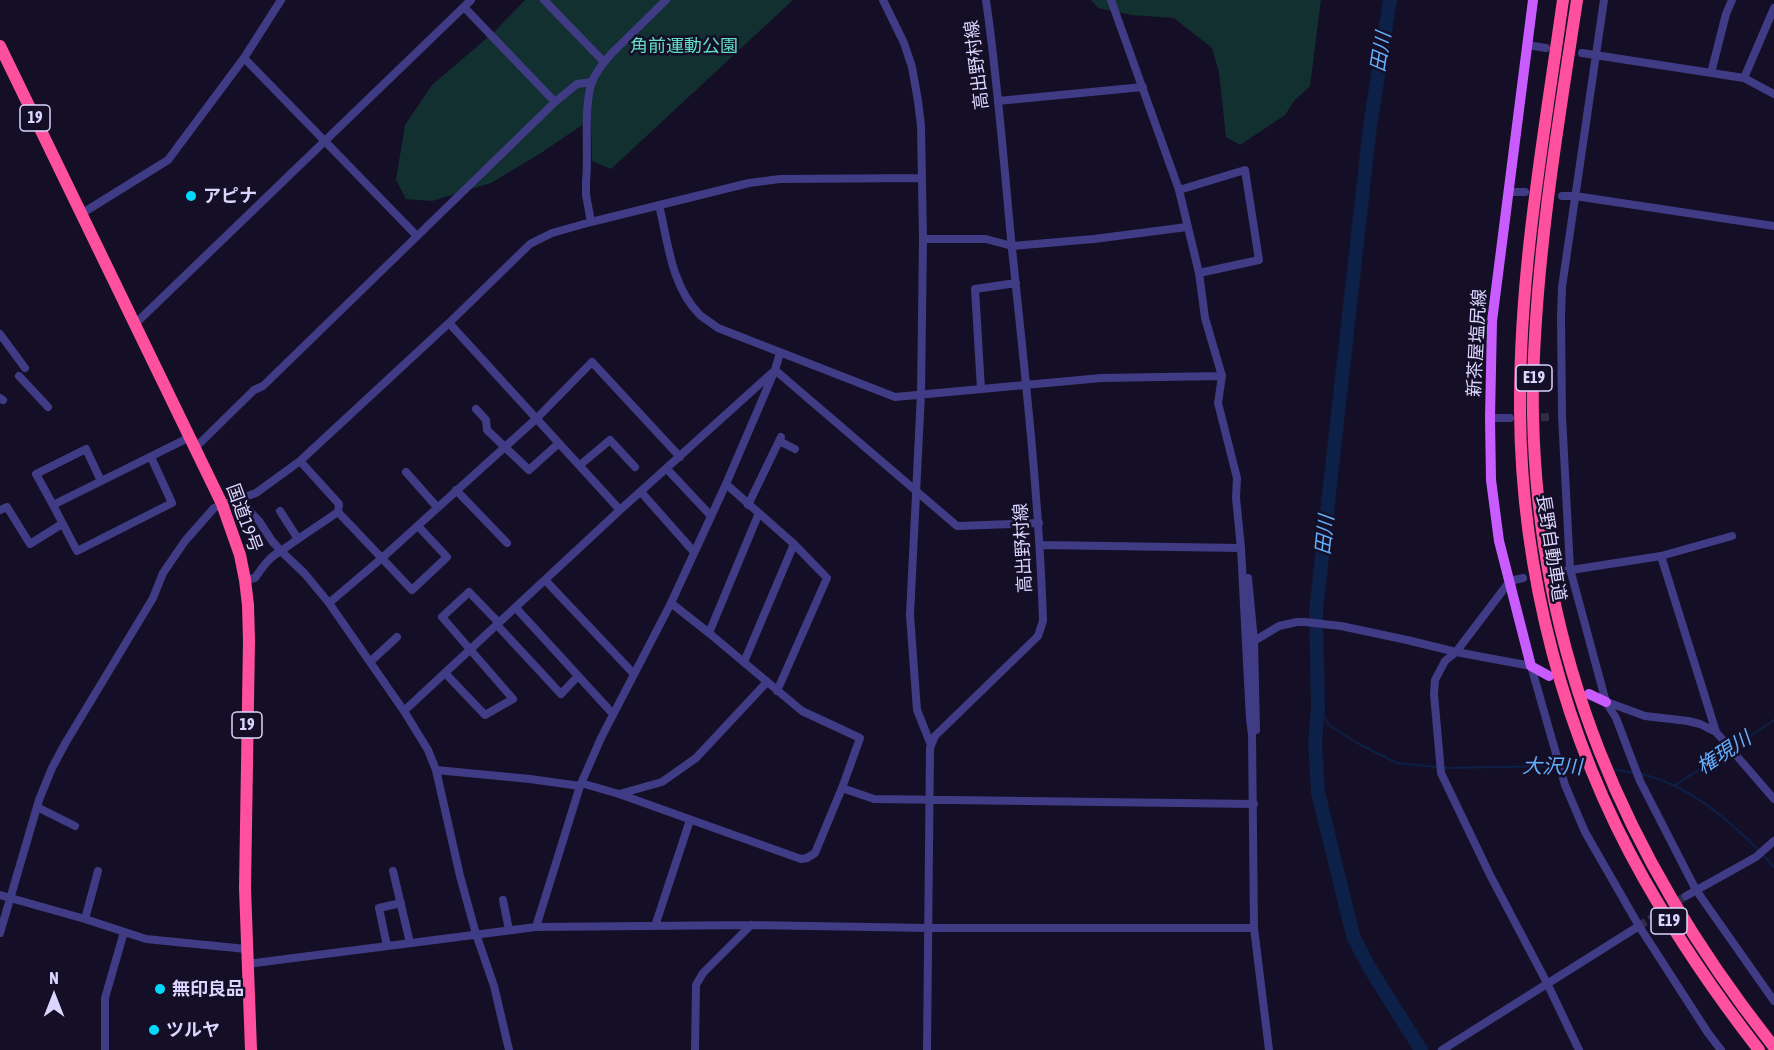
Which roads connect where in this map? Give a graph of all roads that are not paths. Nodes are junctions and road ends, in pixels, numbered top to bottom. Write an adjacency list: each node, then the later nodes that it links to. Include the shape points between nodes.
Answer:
1 (281, 0): 20 (street)
2 (471, 0): 13 (street)
3 (544, 0): 21 (street)
4 (666, 0): 21 (street)
5 (883, 0): 30 (street, via 912,67 921,126)
6 (986, 0): 27 (street, 高出野村線)
7 (1111, 0): 25 (street)
8 (1533, 0): 15 (main road, 新茶屋塩尻線)
9 (1563, 0): 181 (highway, 長野自動車道 / E19, via 1536,186 1521,349 1524,491 1534,569 1553,655 1583,748 1628,849 1665,915)
10 (1577, 0): 171 (highway, 長野自動車道 / E19, via 1540,265 1534,350 1532,413 1547,568 1566,652 1598,751 1635,834 1676,908 1728,987)
11 (1604, 0): 19 (street)
12 (1732, 0): 22 (street)
13 (464, 7): 28 (street); 29 (street)
14 (1774, 8): 23 (street)
15 (1527, 45): 17 (street); 32 (main road, 新茶屋塩尻線)
16 (0, 46): 37 (highway, 国道19号 / 19)
17 (1546, 48)
18 (1582, 53): 19 (street)
19 (1595, 54): 22 (street); 35 (street)
20 (244, 58): 29 (street); 37 (street, via 168,160)
21 (604, 62): 24 (street)
22 (1711, 73): 23 (street)
23 (1744, 78): 26 (street)
24 (592, 82): 28 (street, via 577,84); 38 (street, via 586,182)
25 (1143, 87): 27 (street); 31 (street)
26 (1774, 94)
27 (998, 100): 43 (street, 高出野村線)
28 (555, 102): 41 (street)
29 (326, 141): 41 (street); 47 (street)
30 (921, 178): 36 (street, via 780,179); 42 (street)
31 (1179, 190): 40 (street); 44 (street, via 1245,170 1259,260)
32 (1508, 192): 33 (street); 62 (main road, 新茶屋塩尻線, via 1492,321)
33 (1525, 192)
34 (1562, 196): 35 (street)
35 (1575, 196): 39 (street); 59 (street, via 1562,287)
36 (659, 205): 38 (street); 49 (street, via 676,278 686,298 718,328)
37 (81, 213): 47 (highway, 国道19号 / 19)
38 (591, 222): 46 (street, via 530,244)
39 (1774, 226)
40 (1187, 227): 43 (street); 44 (street)
41 (417, 236): 64 (street, via 263,386)
42 (923, 239): 43 (street, via 986,240); 56 (street)
43 (1012, 246): 45 (street, 高出野村線)
44 (1199, 273): 53 (street, via 1205,318)
45 (1016, 283): 54 (street, 高出野村線); 55 (street, via 975,290)
46 (449, 323): 61 (street); 70 (street)
47 (135, 324): 64 (highway, 国道19号 / 19)
48 (0, 334): 50 (street)
49 (780, 353): 51 (street); 56 (street, via 895,397)
50 (25, 368)
51 (775, 370): 69 (street); 76 (street); 78 (street)
52 (19, 376): 57 (street)
53 (1222, 376): 54 (street, via 1101,378); 99 (street, via 1218,403 1237,478)
54 (1027, 385): 55 (street); 91 (street, 高出野村線)
55 (981, 389): 56 (street)
56 (921, 394): 78 (street)
57 (48, 407)
58 (476, 409): 66 (street, via 486,420 487,430)
59 (1562, 416): 60 (street); 104 (street)
60 (1550, 417)
61 (537, 418): 65 (street); 66 (street); 69 (street, via 592,362)
62 (1490, 418): 63 (street); 109 (main road, 新茶屋塩尻線, via 1491,480 1499,541)
63 (1510, 418)
64 (193, 442): 68 (street); 81 (highway, 国道19号 / 19)
65 (560, 443): 66 (street, via 529,471); 71 (street)
66 (504, 447): 77 (street)
67 (795, 449): 82 (street, via 780,439)
68 (151, 457): 75 (street); 92 (street, via 172,503 77,551)
69 (680, 457): 73 (street)
70 (300, 460): 80 (street, via 255,493); 88 (street, via 339,504)
71 (580, 465): 72 (street, via 610,440); 86 (street)
72 (635, 467)
73 (667, 469): 79 (street); 90 (street)
74 (406, 471): 84 (street)
75 (101, 482): 83 (street); 83 (street, via 86,449 36,474)
76 (726, 484): 82 (street); 90 (street)
77 (456, 490): 84 (street); 96 (street)
78 (916, 491): 91 (street, via 957,526); 134 (street, via 910,615 917,710)
79 (641, 492): 86 (street); 101 (street)
80 (238, 499): 81 (street); 100 (street)
81 (222, 504): 107 (highway, 国道19号 / 19); 142 (street, via 185,541 163,573 153,598 66,742)
82 (748, 504): 89 (street)
83 (53, 505): 92 (street)
84 (437, 507): 93 (street)
85 (0, 510): 92 (street, via 7,507 30,544)
86 (620, 510): 108 (street)
87 (280, 511): 95 (street)
88 (338, 512): 95 (street); 103 (street)
89 (759, 513): 97 (street); 114 (street)
90 (711, 516): 101 (street)
91 (1039, 523): 98 (street, 高出野村線)
92 (62, 524)
93 (418, 526): 103 (street); 103 (street, via 447,557 412,590)
94 (1732, 536): 102 (street)
95 (298, 539): 100 (street)
96 (507, 543)
97 (794, 544): 120 (street); 127 (street, via 827,578)
98 (1040, 545): 99 (street); 134 (street, 高出野村線, via 1043,621 1038,636 935,736)
99 (1241, 548): 116 (street); 133 (street)
100 (281, 551): 107 (street, via 255,578); 110 (street)
101 (694, 552): 111 (street)
102 (1661, 556): 104 (street); 132 (street)
103 (382, 558): 110 (street)
104 (1570, 569): 105 (street); 129 (street)
105 (1557, 572)
106 (1523, 578): 109 (street)
107 (245, 580): 167 (highway, 国道19号 / 19, via 249,641)
108 (545, 580): 112 (street); 123 (street)
109 (1510, 580): 118 (street); 121 (main road, 新茶屋塩尻線)
110 (329, 603): 119 (street)
111 (670, 603): 114 (street); 123 (street)
112 (516, 608): 113 (street); 124 (street)
113 (498, 624): 117 (street); 117 (street, via 469,592 442,617); 124 (street, via 561,694)
114 (709, 633): 120 (street)
115 (397, 637): 119 (street)
116 (1254, 641): 118 (street, via 1279,626 1305,622 1341,626); 133 (street, via 1256,729)
117 (471, 650): 122 (street); 122 (street, via 513,699 485,715)
118 (1456, 652): 121 (street); 169 (street, via 1445,661 1435,680 1441,774)
119 (370, 662): 130 (street)
120 (744, 662): 126 (street)
121 (1531, 666): 125 (main road); 157 (street, via 1565,785 1585,832)
122 (445, 673): 130 (street)
123 (634, 674): 131 (street)
124 (578, 676): 131 (street)
125 (1549, 676)
126 (767, 682): 127 (street); 138 (street, via 696,758 662,782)
127 (777, 690): 137 (street, via 802,711 860,738)
128 (1589, 694): 129 (main road)
129 (1606, 702): 132 (street, via 1645,716 1700,724); 148 (street, via 1616,717 1640,781)
130 (404, 711): 135 (street)
131 (613, 714): 136 (street)
132 (1716, 732): 139 (street)
133 (1252, 735): 141 (street)
134 (931, 745): 140 (street)
135 (436, 770): 136 (street); 164 (street)
136 (581, 785): 138 (street); 158 (street)
137 (843, 788): 140 (street, via 874,799); 143 (street, via 815,853 807,858)
138 (619, 794): 143 (street)
139 (1774, 799)
140 (929, 800): 141 (street); 159 (street)
141 (1254, 804): 160 (street)
142 (37, 807): 144 (street); 151 (street)
143 (690, 820): 156 (street)
144 (75, 826)
145 (1774, 841): 148 (street, via 1756,857)
146 (98, 871): 154 (street)
147 (393, 871): 153 (street)
148 (1696, 890): 150 (street); 170 (street)
149 (0, 895): 151 (street)
150 (1686, 896)
151 (10, 899): 154 (street); 163 (street)
152 (503, 900): 161 (street)
153 (401, 903): 165 (street); 166 (street, via 379,908)
154 (84, 919): 162 (street)
155 (751, 925): 156 (street); 159 (street); 176 (street, via 696,985)
156 (655, 926): 158 (street)
157 (1639, 926): 169 (street); 180 (street)
158 (536, 927): 161 (street)
159 (929, 928): 160 (street); 177 (street)
160 (1254, 928): 178 (street)
161 (509, 930): 164 (street)
162 (124, 932): 167 (street, via 146,939); 173 (street, via 105,998)
163 (0, 933)
164 (476, 934): 165 (street); 175 (street, via 500,1008)
165 (410, 943): 166 (street)
166 (387, 946): 168 (street)
167 (246, 949): 168 (highway, 国道19号 / 19)
168 (247, 964): 174 (highway, 国道19号 / 19)
169 (1547, 983): 172 (street); 179 (street)
170 (1774, 1001)
171 (1774, 1047)
172 (1445, 1048)
173 (105, 1050)
174 (251, 1050)
175 (508, 1050)
176 (695, 1050)
177 (927, 1050)
178 (1269, 1050)
179 (1579, 1050)
180 (1721, 1050)
181 (1759, 1050)

